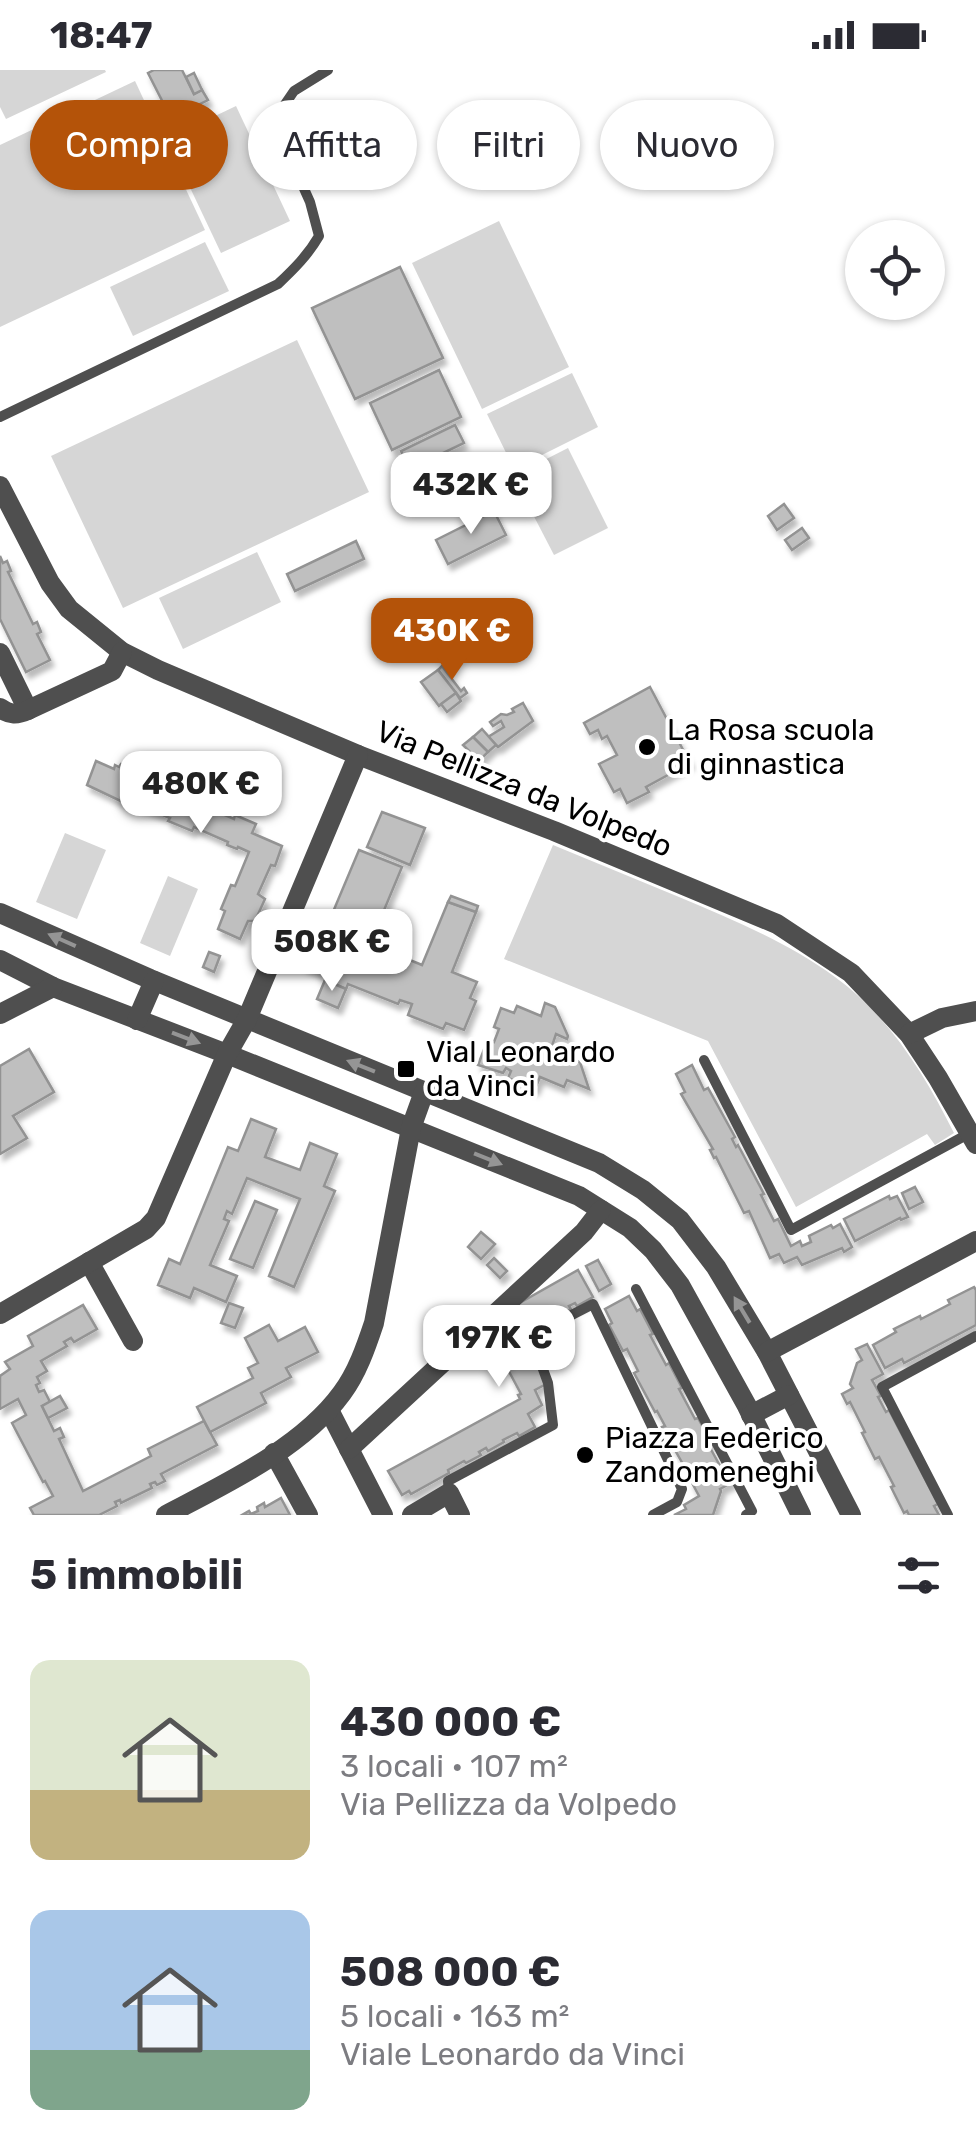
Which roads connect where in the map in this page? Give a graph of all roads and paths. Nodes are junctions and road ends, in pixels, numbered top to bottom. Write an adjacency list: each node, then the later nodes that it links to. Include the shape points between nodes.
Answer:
1 (328, 70): 2 (lane, via 294,91 280,110 280,135 319,236 293,270 278,284)
2 (0, 417)
3 (0, 486): 5 (street, Via Pellizza da Volpedo, via 69,609)
4 (0, 652): 7 (street)
5 (122, 652): 7 (street, via 112,671); 8 (street, Via Pellizza da Volpedo)
6 (0, 708): 7 (street, via 18,715)
7 (28, 710)
8 (358, 755): 15 (street); 17 (street, Via Pellizza da Volpedo, via 777,924 851,973)
9 (0, 913): 11 (street, one-way to 9)
10 (0, 960): 12 (street)
11 (154, 981): 15 (street); 16 (street)
12 (53, 987): 14 (street); 16 (street)
13 (976, 1012): 17 (street)
14 (0, 1014)
15 (247, 1019): 18 (street); 20 (street, one-way to 15)
16 (138, 1020): 18 (street, one-way to 18)
17 (909, 1034): 22 (street, Via Pellizza da Volpedo)
18 (228, 1054): 21 (street); 27 (street, via 156,1218)
19 (704, 1060): 22 (lane, via 791,1230)
20 (424, 1092): 21 (street); 23 (street)
21 (411, 1128): 24 (street, one-way to 24); 34 (street, via 374,1324)
22 (973, 1139)
23 (599, 1163): 24 (street); 32 (street, one-way to 23, via 680,1220)
24 (580, 1196): 25 (street)
25 (601, 1210): 35 (street, via 630,1228 680,1284); 36 (street)
26 (976, 1240): 32 (street)
27 (89, 1262): 29 (street); 31 (street)
28 (636, 1289): 45 (lane, via 752,1511)
29 (0, 1314)
30 (976, 1336): 48 (lane, via 882,1388)
31 (132, 1341)
32 (767, 1352): 33 (street)
33 (789, 1395): 35 (street); 47 (street)
34 (329, 1410): 36 (street); 37 (street)
35 (751, 1416): 46 (street)
36 (349, 1449): 41 (street)
37 (274, 1453): 39 (street); 40 (street)
38 (449, 1493): 42 (street); 43 (street); 44 (lane, via 448,1481 553,1425 548,1383 531,1336 593,1304 682,1489 678,1502)
39 (166, 1515)
40 (308, 1515)
41 (384, 1515)
42 (412, 1515)
43 (460, 1515)
44 (653, 1515)
45 (746, 1515)
46 (801, 1515)
47 (851, 1515)
48 (948, 1515)

